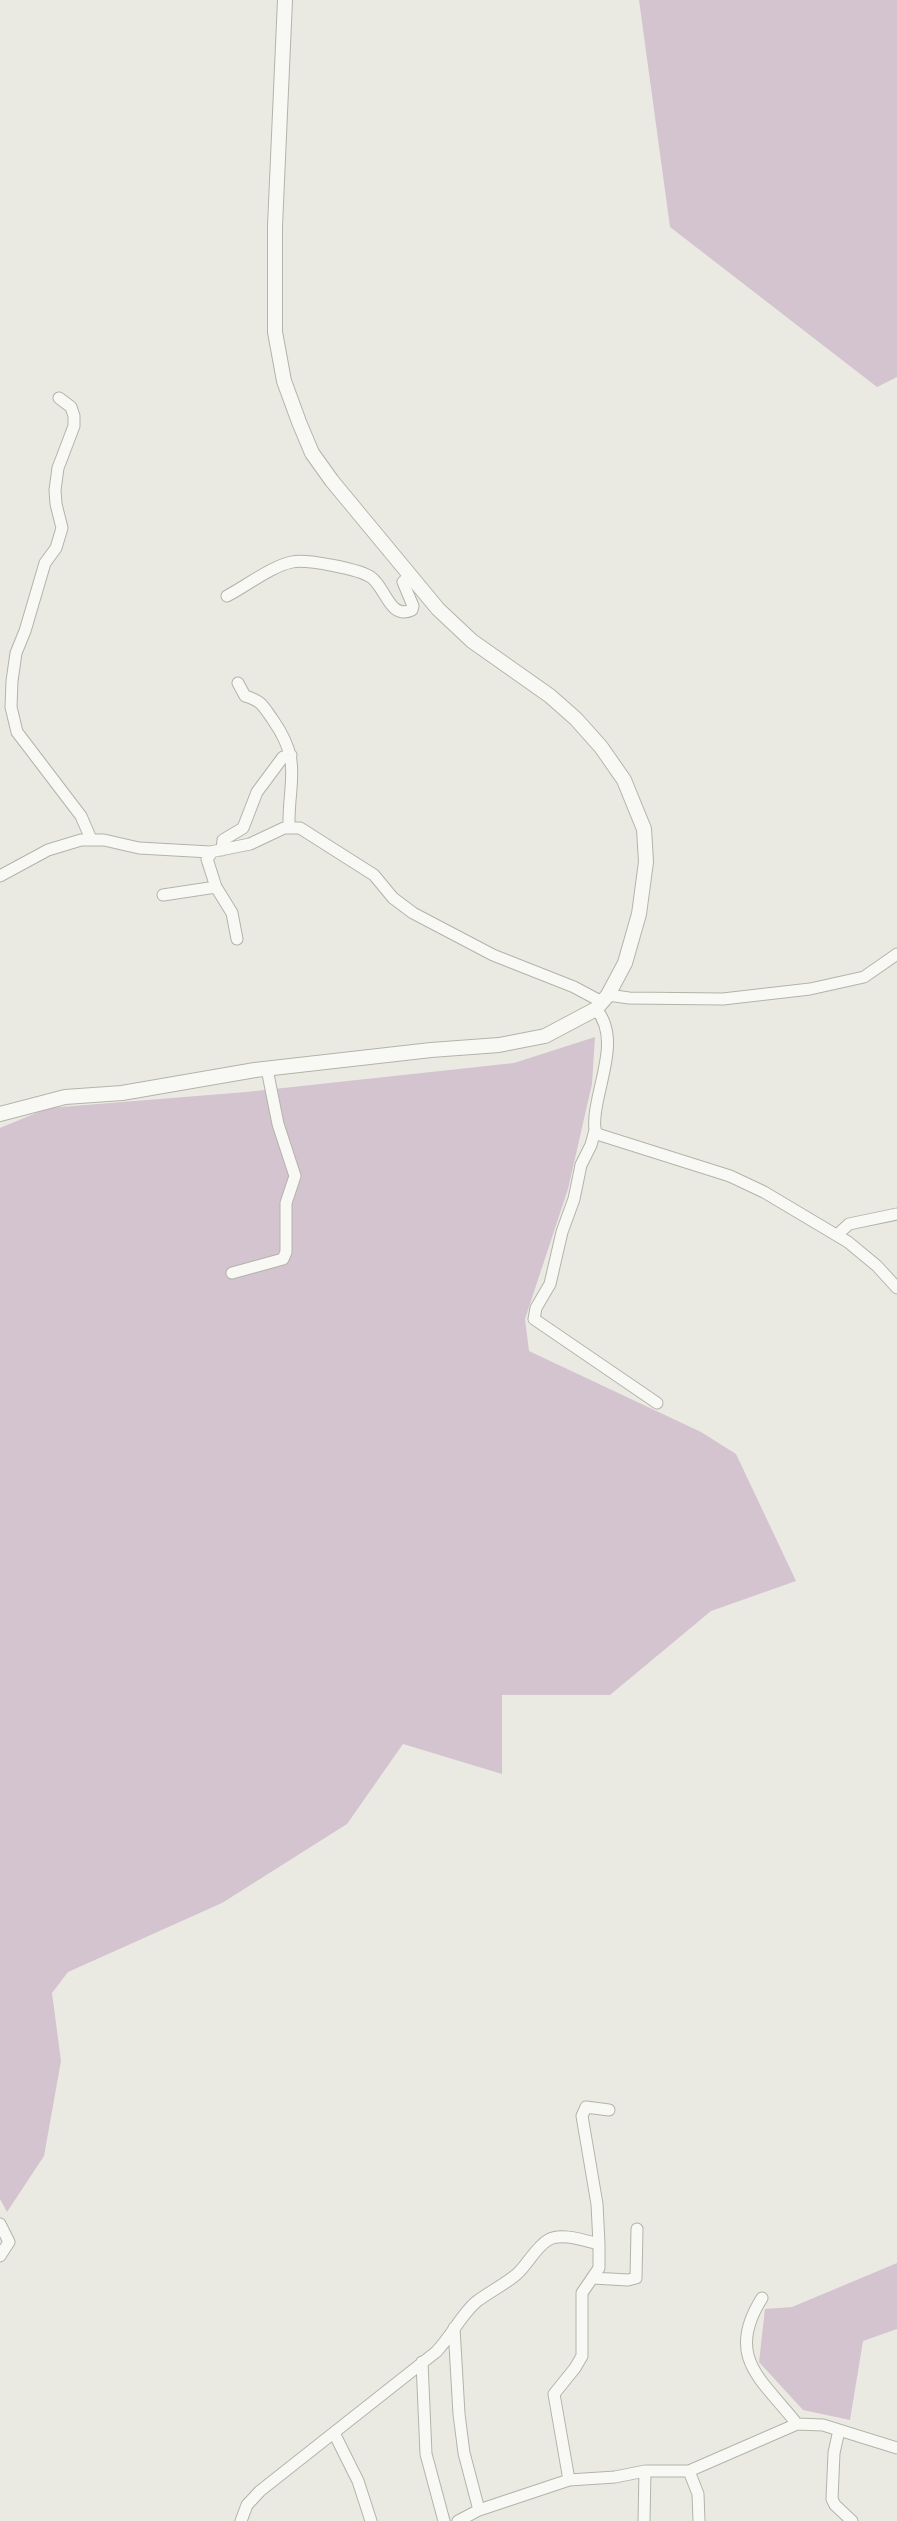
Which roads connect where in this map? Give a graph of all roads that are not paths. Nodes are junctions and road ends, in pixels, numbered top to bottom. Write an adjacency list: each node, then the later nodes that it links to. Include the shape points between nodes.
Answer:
1 (285, 0): 3 (street, via 275,226 275,325 278,359 289,398 312,453)
2 (59, 398): 8 (street, via 71,407 74,416 74,426 58,468 55,490 62,528 56,548 45,563 16,653 11,707 17,732 81,816)
3 (410, 575): 4 (street, via 403,586 413,606 412,610 406,613 400,613 394,608 372,577 354,569 301,562 284,565); 15 (street, via 454,626 526,678 576,719 601,747 624,780 635,802 646,846 645,882 631,945)
4 (227, 596)
5 (238, 683): 6 (street, via 245,696 255,697 261,703 286,738)
6 (291, 755): 7 (street); 9 (street, via 283,757 257,792 243,828 223,840)
7 (289, 827): 9 (street, via 250,844); 15 (street, via 307,831 374,875 393,898 413,914 494,955 574,987)
8 (91, 839): 9 (street, via 139,848); 10 (street, via 48,850)
9 (217, 851): 11 (street, via 207,859)
10 (0, 876)
11 (216, 887): 12 (street); 13 (street, via 232,913)
12 (163, 895)
13 (236, 939)
14 (895, 959): 15 (street, via 864,977 810,989 722,999 635,998)
15 (602, 1002): 16 (street, via 558,1031 529,1040); 18 (street, via 608,1039)
16 (267, 1069): 17 (street, via 122,1092 65,1097); 21 (street, via 278,1124 295,1176 286,1203 286,1252 283,1259 276,1262)
17 (0, 1114)
18 (595, 1130): 20 (street, via 602,1136 661,1153 744,1182); 23 (street, via 581,1165 550,1284 536,1308 534,1319)
19 (897, 1214): 20 (street, via 849,1224)
20 (837, 1235): 22 (street, via 877,1266)
21 (232, 1273)
22 (897, 1288)
23 (657, 1403)
24 (609, 2110): 27 (street, via 586,2107 582,2116 597,2204)
25 (0, 2224): 28 (street, via 8,2242)
26 (637, 2229): 29 (street, via 636,2278)
27 (599, 2244): 29 (street, via 599,2268); 31 (street, via 568,2238 548,2240 517,2274 477,2302)
28 (0, 2256)
29 (593, 2278): 39 (street, via 582,2293 582,2356 554,2394)
30 (762, 2298): 33 (street, via 750,2326 746,2348 748,2362 756,2377 775,2396)
31 (454, 2328): 32 (street, via 444,2343); 40 (street, via 464,2453)
32 (422, 2362): 35 (street); 43 (street, via 426,2454)
33 (796, 2424): 34 (street, via 823,2425); 38 (street)
34 (839, 2430): 36 (street); 47 (street, via 834,2453 832,2499)
35 (334, 2433): 41 (street, via 260,2491 248,2505); 42 (street, via 358,2481)
36 (897, 2448)
37 (645, 2471): 38 (street); 39 (street, via 615,2477); 45 (street)
38 (689, 2471): 46 (street, via 698,2494)
39 (569, 2480): 40 (street)
40 (479, 2510): 44 (street)
41 (240, 2521)
42 (372, 2521)
43 (444, 2521)
44 (458, 2521)
45 (644, 2521)
46 (700, 2521)
47 (852, 2521)

